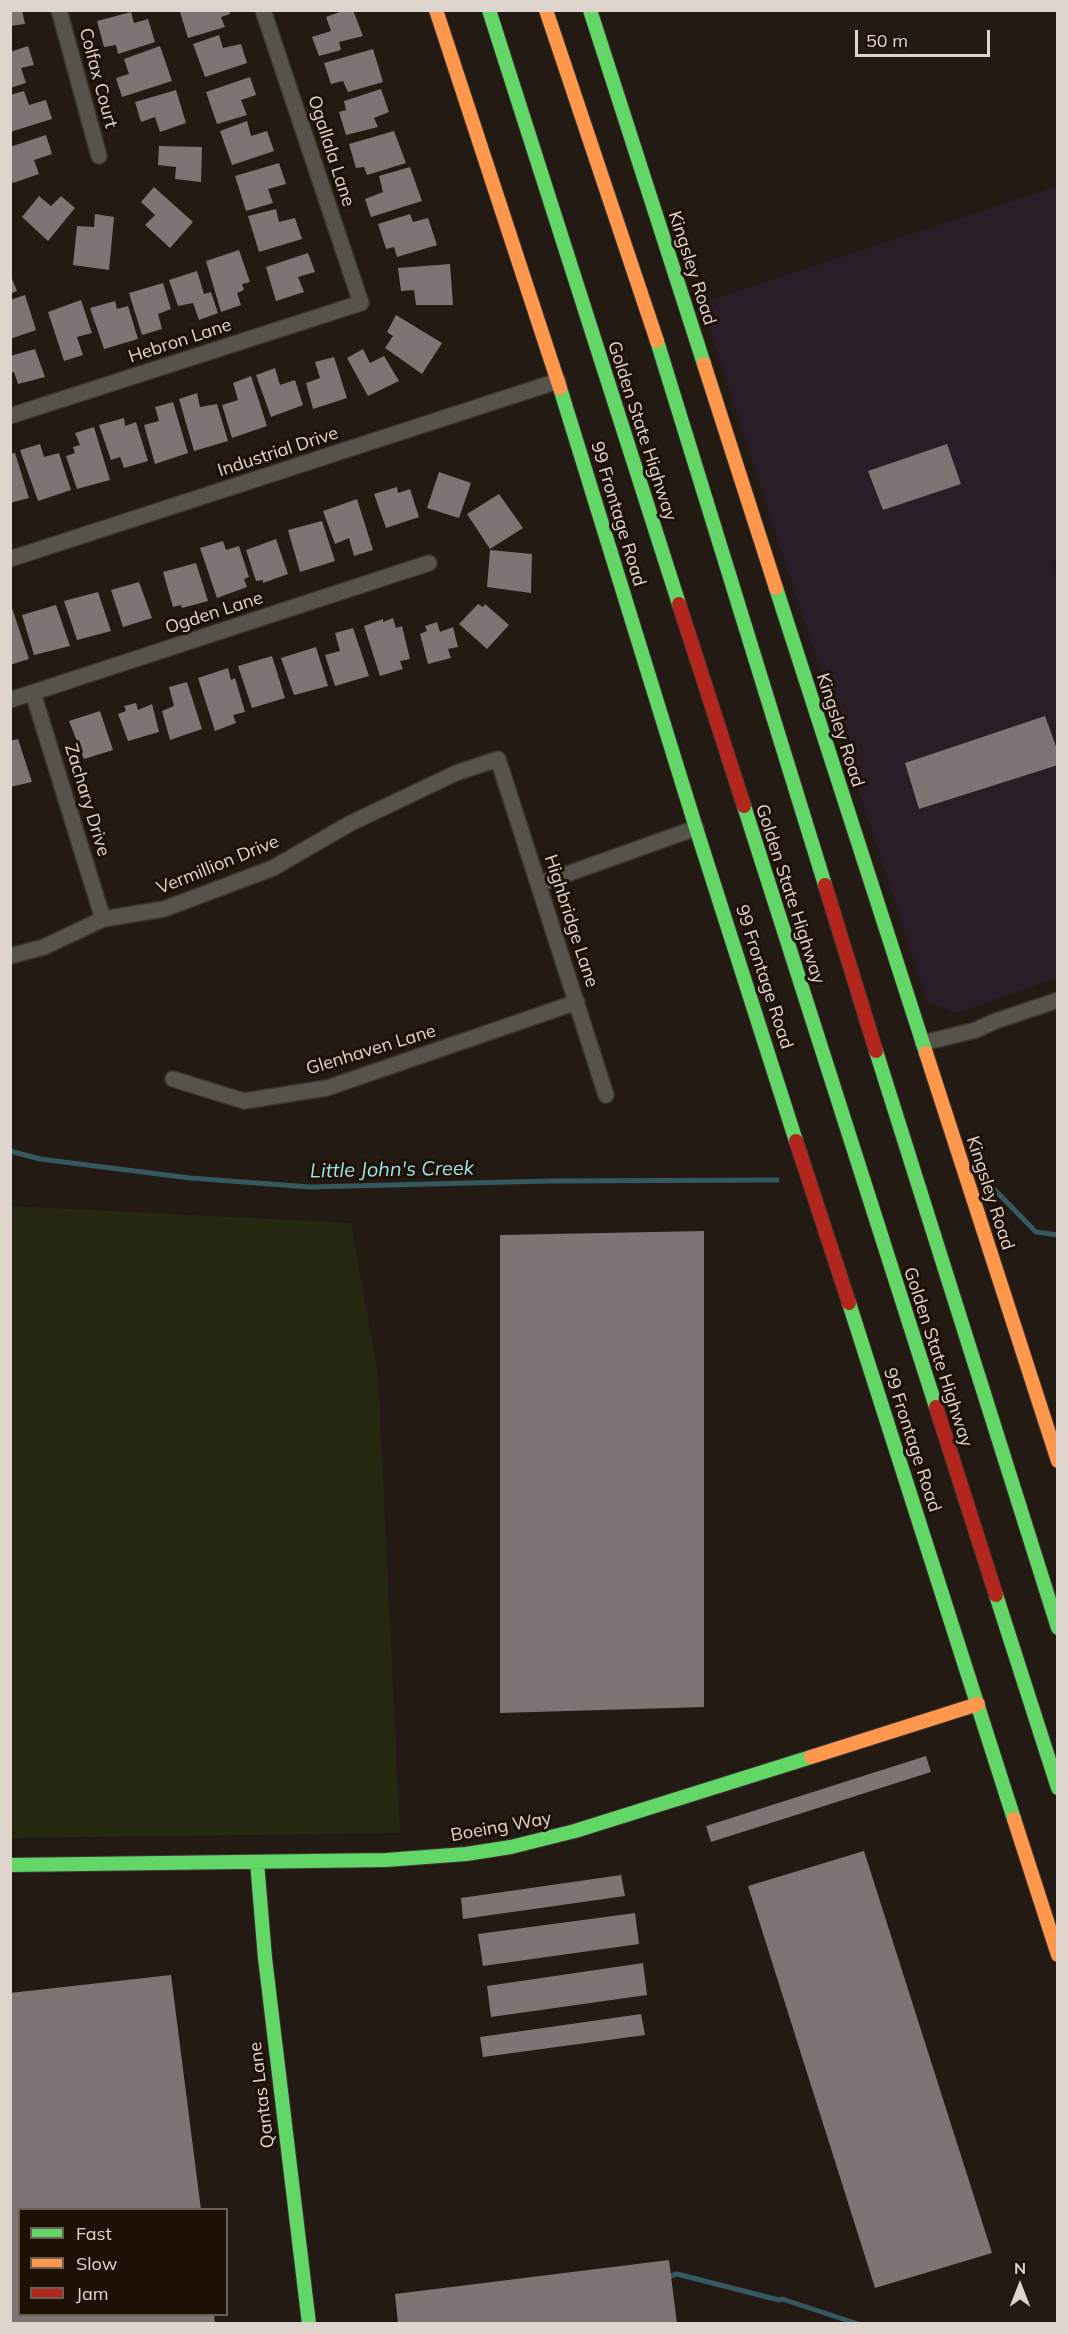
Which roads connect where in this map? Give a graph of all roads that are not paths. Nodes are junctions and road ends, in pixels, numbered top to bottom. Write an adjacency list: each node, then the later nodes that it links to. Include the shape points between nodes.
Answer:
1 (59, 10): 7 (street, Colfax Court)
2 (263, 10): 8 (street, Ogallala Lane)
3 (436, 10): 9 (main road, 99 Frontage Road)
4 (489, 10): 28 (main road, Golden State Highway)
5 (546, 10): 26 (main road, Golden State Highway, via 655,335)
6 (590, 10): 22 (main road, Kingsley Road)
7 (99, 156)
8 (361, 303): 10 (street, Hebron Lane)
9 (558, 381): 11 (street, Industrial Drive); 16 (main road, 99 Frontage Road)
10 (10, 416)
11 (10, 559)
12 (429, 563): 13 (street, Ogden Lane)
13 (33, 693): 14 (street, Ogden Lane); 18 (street, Zachary Drive)
14 (10, 700)
15 (498, 759): 17 (street, Highbridge Lane); 18 (street, Vermillion Drive, via 456,773 349,824 273,868 164,909)
16 (696, 828): 17 (street); 27 (main road, 99 Frontage Road)
17 (538, 884): 21 (street, Highbridge Lane)
18 (103, 919): 19 (street, Vermillion Drive, via 44,947)
19 (10, 956)
20 (1058, 1000): 22 (street, via 976,1030)
21 (577, 1002): 23 (street, Glenhaven Lane, via 327,1088 244,1101); 24 (street, Highbridge Lane)
22 (923, 1043): 25 (main road, Kingsley Road)
23 (173, 1079)
24 (606, 1095)
25 (1058, 1461)
26 (1058, 1628)
27 (978, 1704): 29 (main road, Boeing Way, via 575,1831 511,1847 386,1860); 31 (main road, 99 Frontage Road)
28 (1058, 1788)
29 (257, 1862): 30 (main road, Boeing Way); 32 (main road, Qantas Lane, via 267,1980)
30 (10, 1865)
31 (1058, 1955)
32 (309, 2324)

